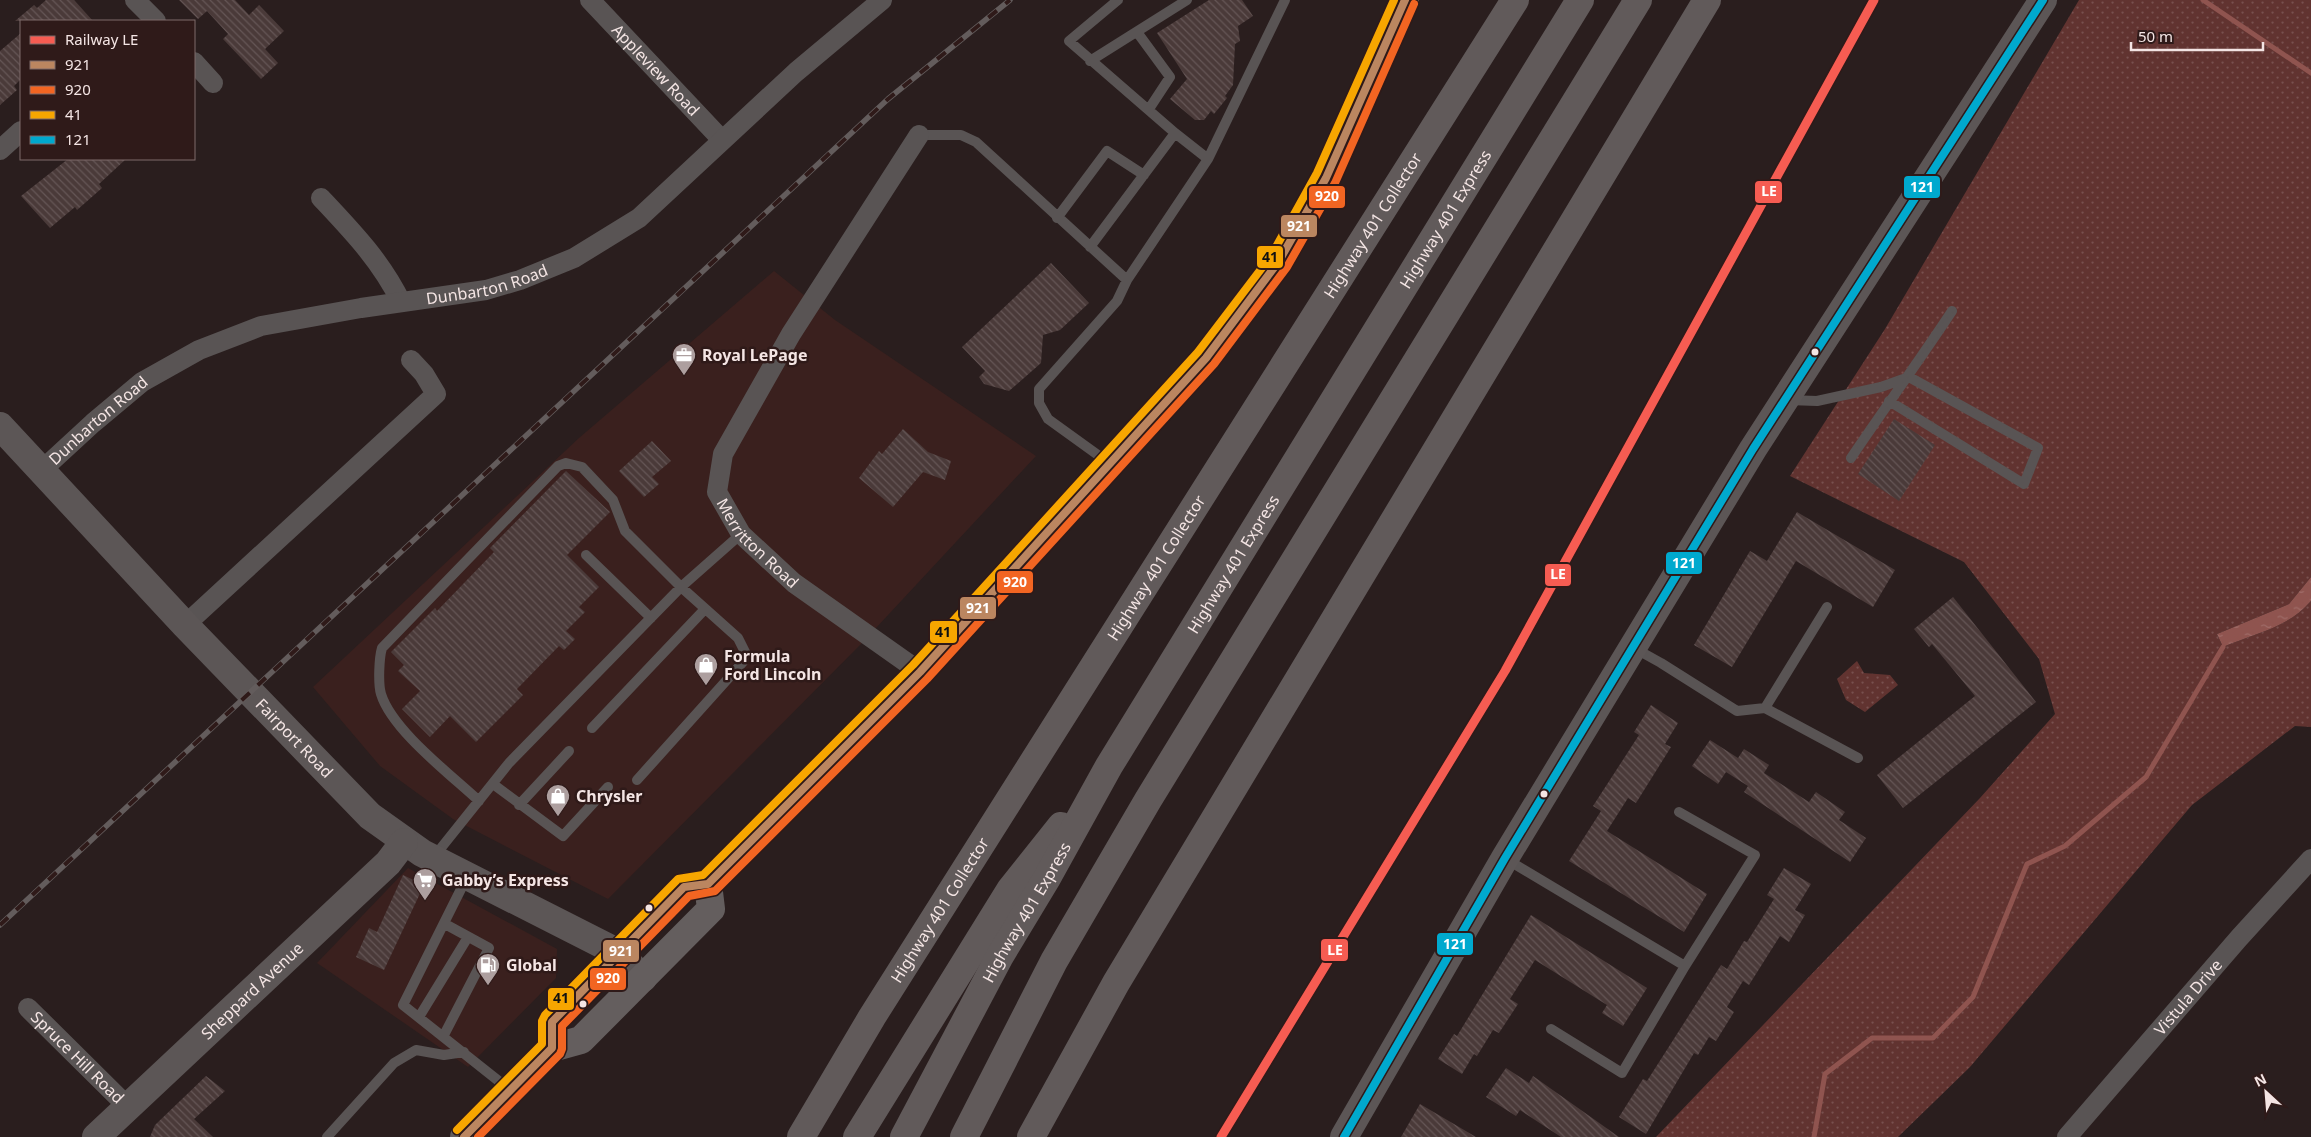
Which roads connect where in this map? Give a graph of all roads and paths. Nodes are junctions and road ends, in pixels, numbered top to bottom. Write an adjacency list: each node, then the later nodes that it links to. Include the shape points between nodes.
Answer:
1 (590, 0): 20 (street, Appleview Road)
2 (882, 0): 20 (street, Dunbarton Road)
3 (1118, 0): 13 (lane, via 1069,41)
4 (1187, 0): 12 (lane)
5 (1285, 0): 22 (lane)
6 (1405, 0): 36 (main road, via 1326,178 1279,261 1206,358)
7 (1515, 0): 81 (highway, Highway 401 Collector, via 888,991)
8 (1580, 0): 51 (highway, Highway 401 Express)
9 (1638, 0): 84 (highway, via 1148,800 1054,961)
10 (1707, 0): 85 (highway, via 1116,982)
11 (2044, 0): 32 (main road)
12 (1137, 32): 13 (lane); 16 (lane, via 1170,77)
13 (1090, 62): 16 (lane)
14 (195, 63): 15 (street)
15 (213, 83)
16 (1149, 109): 18 (lane)
17 (20, 131): 21 (street)
18 (1175, 133): 22 (lane); 23 (lane)
19 (919, 135): 25 (lane, via 961,136 976,142); 38 (street, Merritton Road, via 791,334 723,454 717,492)
20 (722, 140): 28 (street, Dunbarton Road, via 639,218 574,258 486,290)
21 (0, 150)
22 (1208, 159): 27 (lane)
23 (1144, 175): 25 (lane, via 1108,151); 26 (lane)
24 (321, 198): 28 (street, via 365,244)
25 (1057, 218): 26 (lane)
26 (1090, 247): 27 (lane)
27 (1127, 280): 36 (lane, via 1117,301 1040,389 1039,403 1048,419)
28 (401, 302): 37 (street, Dunbarton Road, via 262,326 199,350 142,382)
29 (1952, 311): 31 (lane)
30 (411, 360): 44 (street, via 436,394)
31 (1908, 378): 32 (lane, via 1817,401); 33 (lane); 33 (lane, via 2038,448 2024,484)
32 (1785, 400): 45 (main road)
33 (1889, 401): 35 (lane)
34 (0, 426): 37 (main road, Fairport Road)
35 (1851, 458)
36 (1110, 464): 46 (main road)
37 (42, 470): 44 (main road, Fairport Road)
38 (741, 534): 40 (lane); 46 (street, Merritton Road, via 794,583)
39 (586, 555): 43 (lane)
40 (681, 587): 42 (lane); 43 (lane); 55 (lane, via 625,531 613,500 582,467 566,463 558,466 382,648 379,658 380,692 386,707 397,723)
41 (1827, 607): 47 (lane)
42 (705, 608): 48 (lane); 52 (lane, via 738,638 746,654 743,662)
43 (651, 618): 53 (lane, via 509,763)
44 (186, 625): 58 (main road, Fairport Road, via 370,816)
45 (1633, 648): 47 (lane, via 1661,662 1737,711); 60 (main road)
46 (920, 672): 63 (main road)
47 (1765, 708): 50 (lane)
48 (592, 728)
49 (569, 751): 56 (lane)
50 (1858, 758)
51 (1109, 766): 82 (highway, via 1010,890); 83 (highway, Highway 401 Express, via 1000,956)
52 (637, 780)
53 (493, 784): 55 (lane); 56 (lane)
54 (608, 787): 56 (lane, via 563,836)
55 (479, 801): 59 (lane)
56 (519, 804)
57 (1679, 812): 67 (lane, via 1755,855)
58 (404, 842): 59 (main road, Fairport Road); 76 (main road, Sheppard Avenue, via 388,863)
59 (432, 858): 62 (main road, Fairport Road)
60 (1505, 858): 67 (lane); 77 (main road)
61 (2311, 859): 86 (street, Vistula Drive)
62 (468, 876): 64 (lane); 66 (main road, Fairport Road)
63 (708, 884): 66 (main road, via 684,886); 68 (main road, via 711,909)
64 (445, 924): 65 (lane); 70 (lane, via 403,1005)
65 (468, 937): 70 (lane); 72 (lane, via 489,948)
66 (617, 952): 68 (main road, Fairport Road); 73 (main road, via 552,1022)
67 (1685, 966): 71 (lane, via 1622,1073)
68 (643, 978): 73 (main road, via 581,1040)
69 (28, 1008): 76 (street, Spruce Hill Road)
70 (419, 1017): 72 (lane)
71 (1551, 1029)
72 (444, 1036): 74 (lane)
73 (552, 1048): 75 (main road)
74 (464, 1052): 75 (lane); 79 (lane, via 444,1055 416,1050 394,1063)
75 (510, 1090): 80 (main road)
76 (128, 1107): 78 (main road, Sheppard Avenue)
77 (1350, 1135)
78 (96, 1137)
79 (327, 1137)
80 (464, 1137)
81 (801, 1137)
82 (857, 1137)
83 (904, 1137)
84 (964, 1137)
85 (1031, 1137)
86 (2067, 1137)

